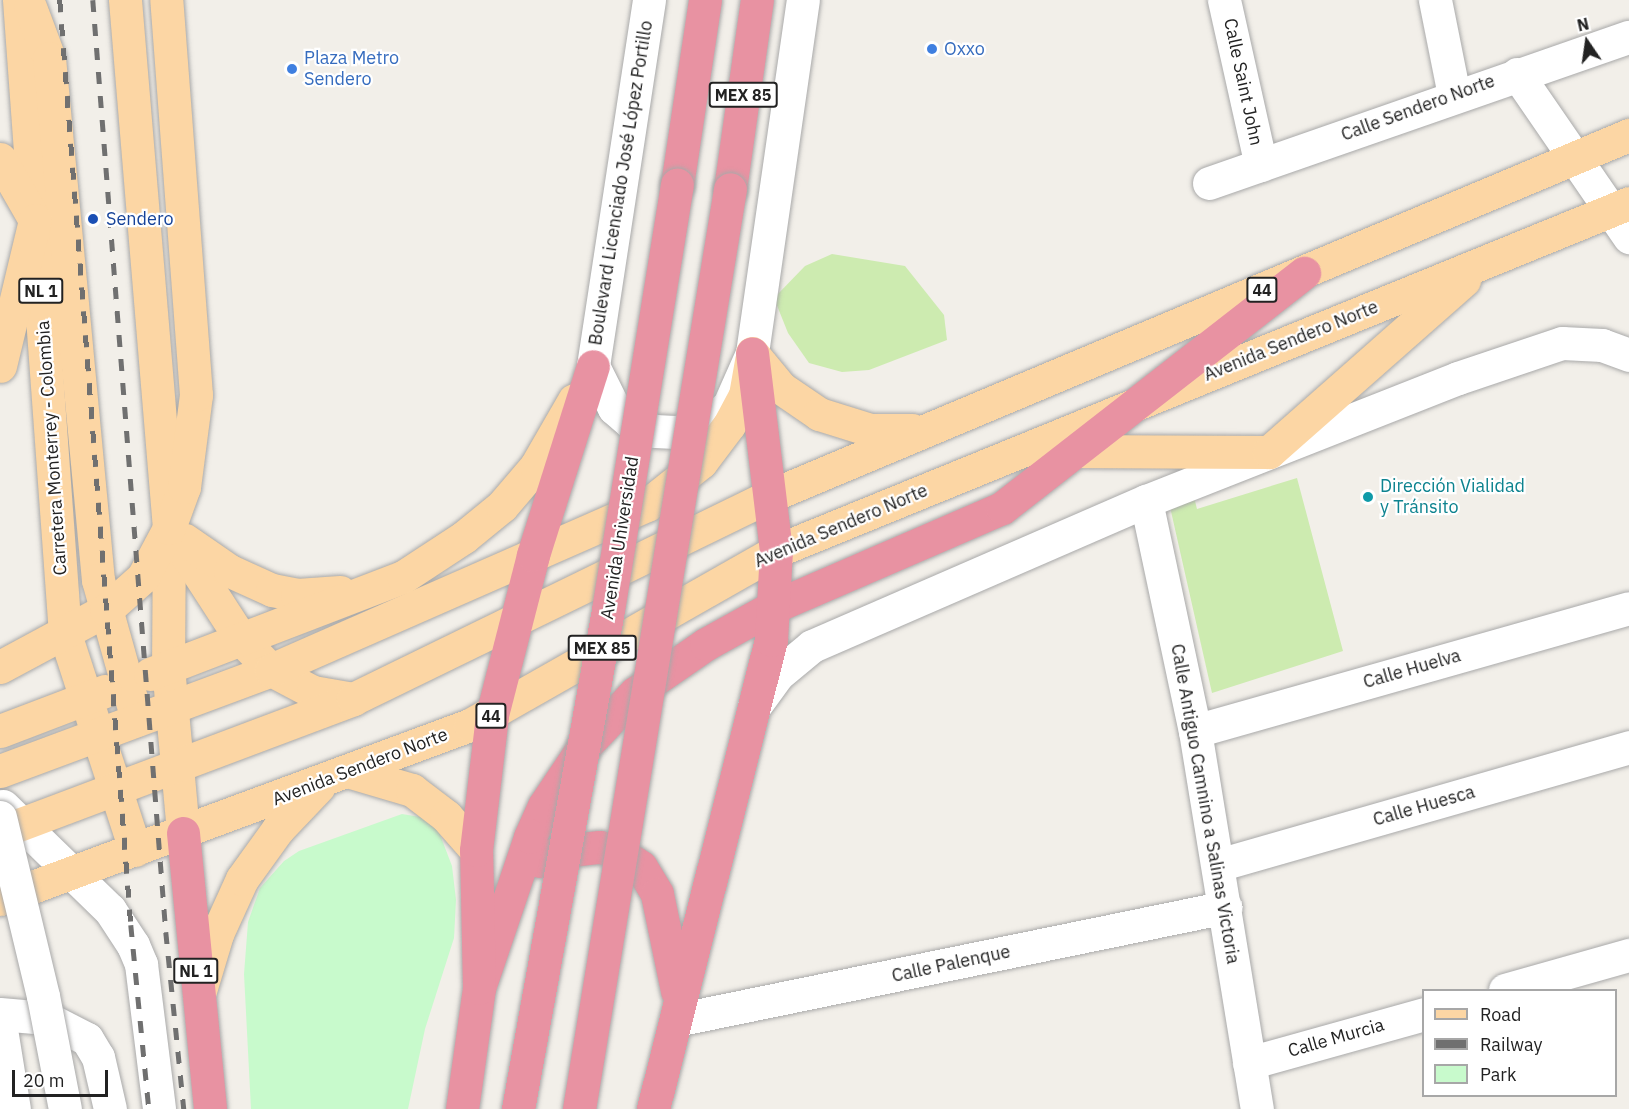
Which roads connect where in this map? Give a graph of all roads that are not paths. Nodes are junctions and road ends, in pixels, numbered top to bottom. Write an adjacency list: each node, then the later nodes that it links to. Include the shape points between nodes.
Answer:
1 (19, 0): 20 (main road, Carretera Monterrey - Colombia / NL 1)
2 (28, 0): 40 (main road, via 49,58 98,580)
3 (125, 0): 34 (main road, NL 1)
4 (166, 0): 34 (main road, NL 1, via 196,395 184,487)
5 (650, 0): 26 (street, Boulevard Licenciado José López Portillo)
6 (705, 0): 87 (highway, Avenida Universidad / MEX 85, bridge, via 606,622)
7 (757, 0): 88 (highway, MEX 85, bridge, via 730,189)
8 (803, 0): 23 (street)
9 (1224, 0): 17 (street, Calle Saint John)
10 (1435, 0): 13 (street)
11 (1629, 37): 12 (street, Calle Sendero Norte)
12 (1517, 74): 13 (street, Calle Sendero Norte); 16 (street)
13 (1454, 95): 17 (street, Calle Sendero Norte)
14 (1629, 135): 16 (main road, 44)
15 (0, 159): 20 (main road)
16 (1574, 160): 19 (street); 22 (main road, 44)
17 (1261, 165): 18 (street, Calle Sendero Norte)
18 (1209, 183)
19 (1623, 217): 21 (main road, Avenida Sendero Norte / 44)
20 (35, 220): 24 (main road); 42 (main road, Carretera Monterrey - Colombia / NL 1)
21 (1484, 262): 27 (main road, Avenida Sendero Norte / 44); 30 (main road)
22 (1304, 273): 27 (highway); 28 (main road, 44)
23 (752, 352): 26 (street, via 729,405 702,428 675,432 655,431 629,422 614,408); 28 (main road, via 799,402 844,424 898,432); 32 (highway); 36 (main road, via 745,395 701,462 647,505)
24 (1, 354)
25 (1629, 355): 30 (street, via 1602,345 1562,343 1458,378)
26 (593, 366): 36 (highway); 37 (main road, via 536,466 502,506 464,537)
27 (1134, 405): 29 (highway); 31 (main road, Avenida Sendero Norte / 44)
28 (950, 420): 32 (main road, 44)
29 (1079, 450): 30 (main road); 31 (main road); 38 (highway, via 1002,508)
30 (1269, 452): 33 (street)
31 (1015, 453): 35 (main road, Avenida Sendero Norte / 44)
32 (772, 495): 35 (highway); 41 (main road, 44)
33 (1146, 501): 51 (street, via 812,646 777,675); 55 (street, Calle Antiguo Camnino a Salinas Victoria)
34 (169, 528): 37 (main road, via 211,560 272,590 322,595); 40 (main road, via 143,576); 43 (main road); 45 (main road, NL 1)
35 (776, 551): 38 (highway); 52 (main road, Avenida Sendero Norte / 44)
36 (533, 555): 41 (highway); 46 (main road)
37 (403, 577): 43 (main road)
38 (774, 608): 51 (highway, via 771,640); 69 (highway, via 669,667 603,722 561,776 544,806)
39 (1629, 608): 55 (street, Calle Huelva)
40 (106, 610): 42 (main road); 47 (main road)
41 (514, 623): 49 (main road, 44); 52 (highway)
42 (65, 634): 44 (main road); 48 (main road, Carretera Monterrey - Colombia / NL 1)
43 (241, 639): 45 (main road); 46 (main road)
44 (0, 667)
45 (168, 667): 47 (main road); 50 (main road, NL 1)
46 (271, 670): 49 (main road, via 313,692); 50 (main road)
47 (127, 683): 48 (main road); 53 (main road)
48 (86, 698): 54 (main road); 56 (main road, Carretera Monterrey - Colombia / NL 1)
49 (353, 699): 58 (main road, 44)
50 (172, 708): 53 (main road); 58 (main road, NL 1)
51 (752, 711): 76 (highway)
52 (492, 715): 60 (main road, Avenida Sendero Norte / 44); 65 (highway)
53 (137, 720): 56 (main road)
54 (0, 731)
55 (1194, 731): 66 (street, Calle Antiguo Camnino a Salinas Victoria)
56 (97, 735): 59 (main road); 61 (main road, Carretera Monterrey - Colombia / NL 1)
57 (1629, 747): 66 (street, Calle Huesca)
58 (177, 765): 61 (main road, 44); 63 (main road, NL 1)
59 (0, 771)
60 (335, 776): 63 (main road, Avenida Sendero Norte / 44); 65 (main road, via 412,790 446,816); 75 (main road, via 278,829 242,879 217,934)
61 (115, 789): 62 (main road, 44); 64 (main road, Carretera Monterrey - Colombia / NL 1)
62 (5, 819): 67 (street); 68 (street); 82 (street, bridge)
63 (183, 832): 64 (main road, Avenida Sendero Norte / 44); 75 (highway, NL 1)
64 (135, 850): 68 (main road, Avenida Sendero Norte / 44)
65 (476, 850): 73 (highway)
66 (1218, 866): 71 (street, Calle Antiguo Camnino a Salinas Victoria)
67 (0, 872)
68 (74, 872): 70 (main road, Avenida Sendero Norte / 44); 84 (street, via 122,927 141,964)
69 (514, 885): 73 (highway); 76 (highway, via 543,859 580,847 618,852 641,867 657,894)
70 (0, 899)
71 (1226, 907): 76 (street, Calle Palenque); 80 (street, Calle Antiguo Camnino a Salinas Victoria)
72 (1629, 955): 74 (street)
73 (479, 988): 86 (highway)
74 (1509, 989)
75 (199, 994): 85 (highway, NL 1)
76 (677, 1009): 89 (highway)
77 (0, 1014): 83 (street, via 46,1018 87,1039 98,1057)
78 (1422, 1015): 80 (street, Calle Murcia)
79 (0, 1023): 81 (street)
80 (1249, 1063): 90 (street, Calle Antiguo Camnino a Salinas Victoria)
81 (14, 1109)
82 (64, 1109)
83 (110, 1109)
84 (159, 1109)
85 (210, 1109)
86 (462, 1109)
87 (518, 1109)
88 (579, 1109)
89 (653, 1109)
90 (1257, 1109)

